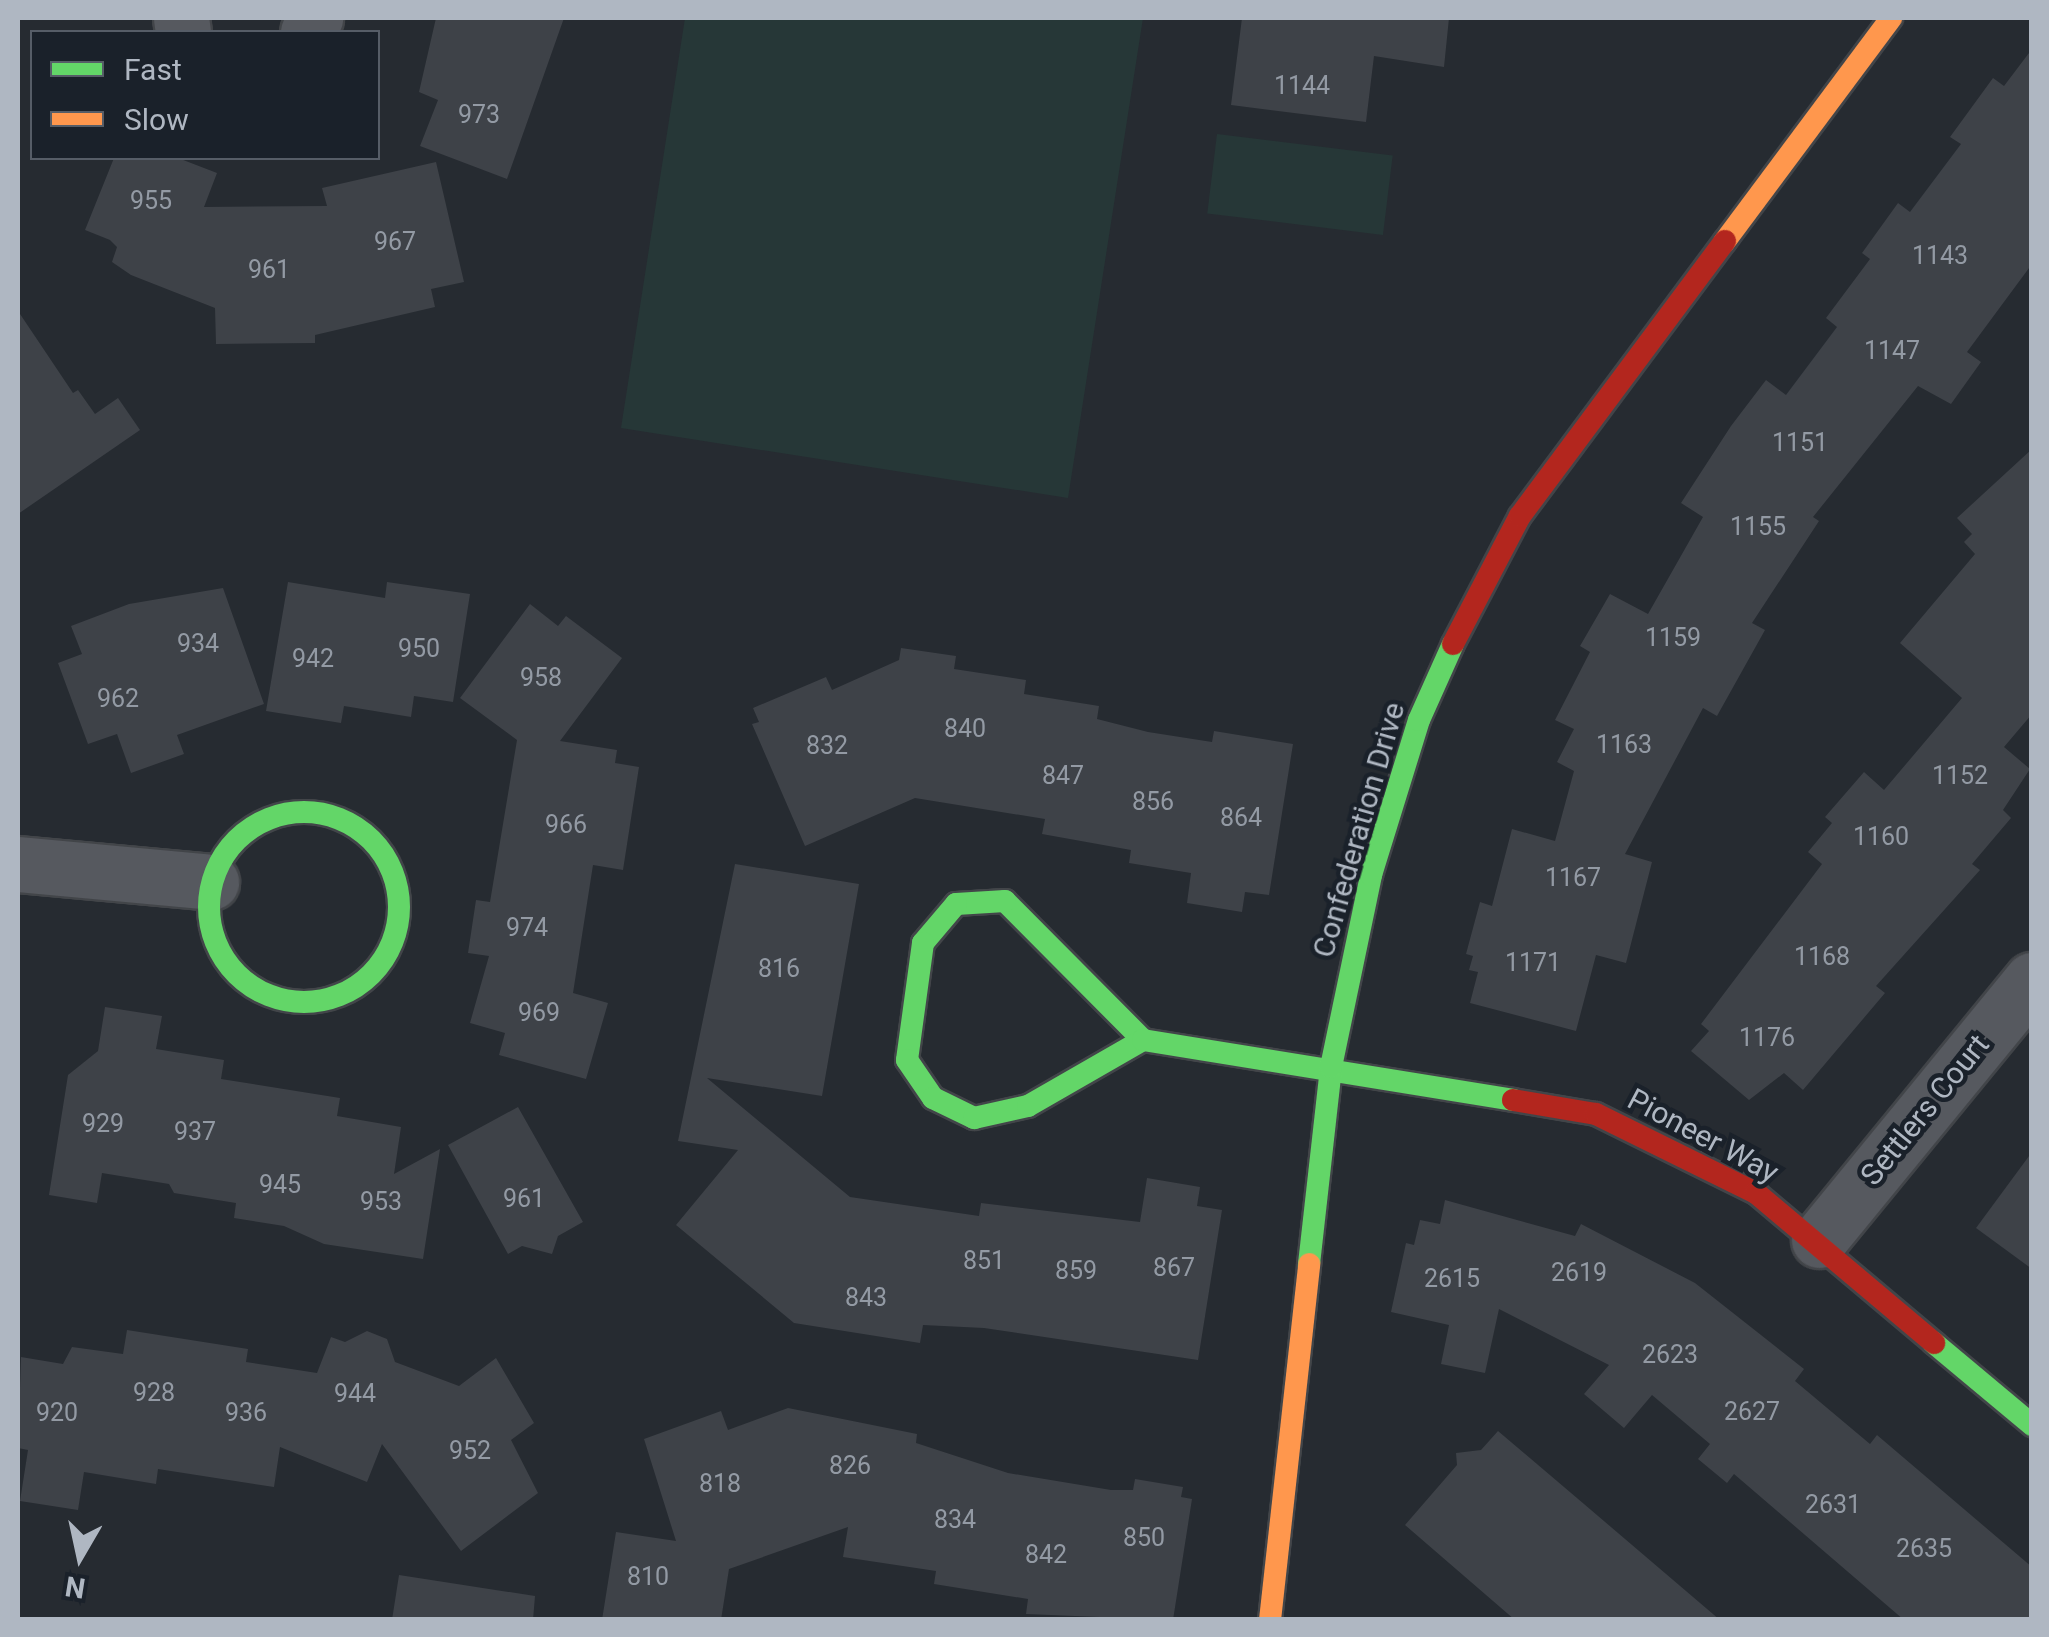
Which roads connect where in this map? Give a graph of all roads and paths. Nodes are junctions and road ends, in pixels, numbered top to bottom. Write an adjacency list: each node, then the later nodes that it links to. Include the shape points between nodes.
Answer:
1 (1891, 18): 6 (street, Confederation Drive, via 1706,258 1480,583 1392,802)
2 (18, 864): 3 (street)
3 (211, 882): 3 (street, via 224,852 277,814 342,818 370,836 389,862 398,926 366,980 340,996 281,1000 252,988 222,955 208,912)
4 (2032, 980): 7 (street, Settlers Court)
5 (1143, 1040): 5 (street, via 1005,902 956,904 923,943 906,1060 934,1098 974,1118 1028,1106); 6 (street, Pioneer Way)
6 (1331, 1068): 7 (street, Pioneer Way, via 1596,1114 1698,1160); 9 (street, Confederation Drive)
7 (1819, 1240): 8 (street, Pioneer Way)
8 (2032, 1425)
9 (1270, 1620)

